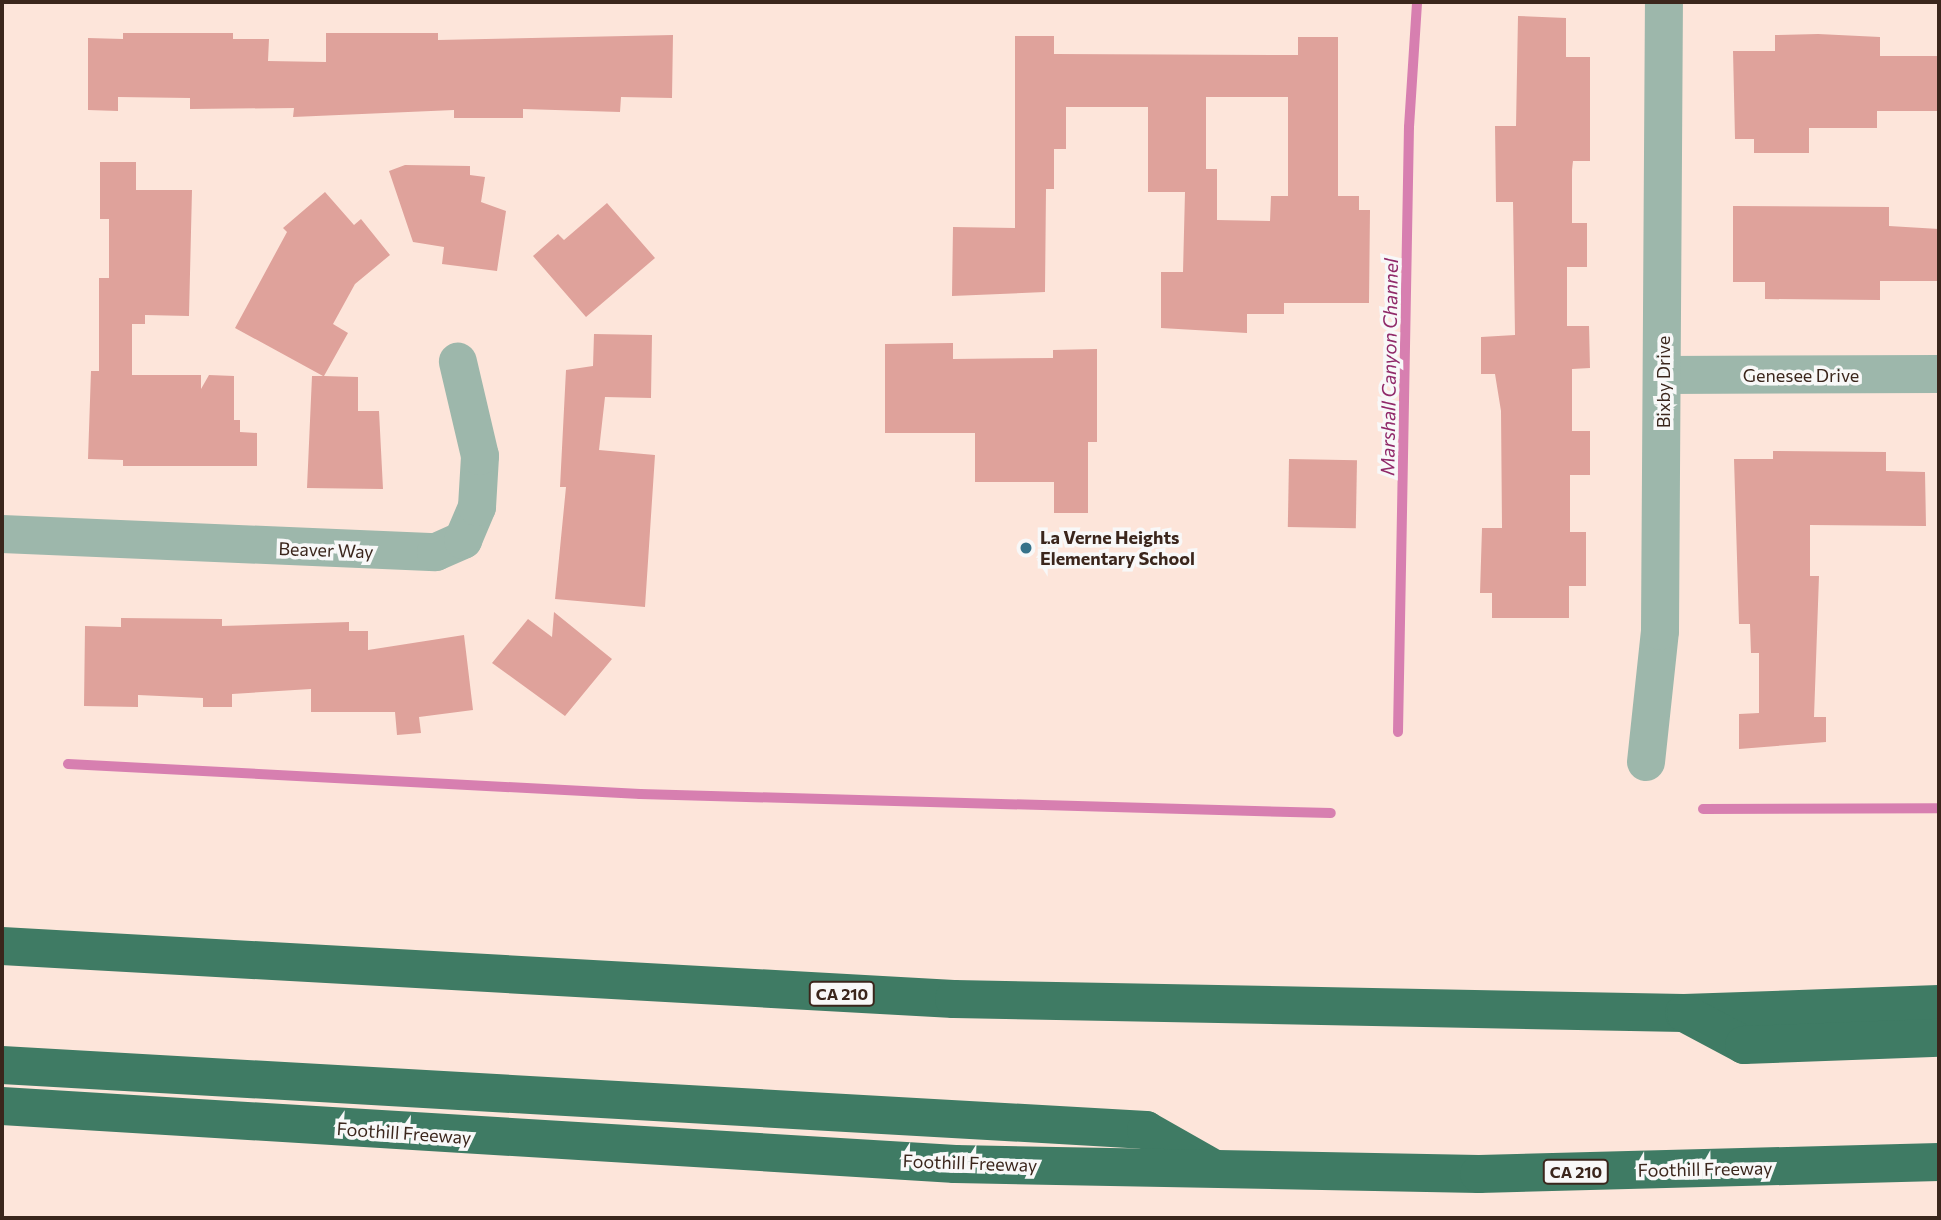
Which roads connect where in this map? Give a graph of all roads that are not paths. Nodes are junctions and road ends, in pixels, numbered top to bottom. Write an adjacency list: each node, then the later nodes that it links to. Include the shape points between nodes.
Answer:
1 (1664, 2): 4 (street, Bixby Drive)
2 (458, 362): 5 (street, Beaver Way, via 480,456 477,507 463,540 436,552)
3 (1939, 374): 4 (street, Genesee Drive)
4 (1663, 375): 6 (street, Bixby Drive, via 1660,631)
5 (2, 534)
6 (1646, 762)
7 (2, 946): 9 (highway, CA 210, via 954,999)
8 (1939, 1004): 9 (highway, CA 210)
9 (1684, 1013): 10 (highway, via 1744,1045)
10 (1939, 1038)
11 (2, 1065): 14 (highway, via 1146,1130)
12 (2, 1106): 14 (highway, Foothill Freeway / CA 210, via 942,1163)
13 (1939, 1162): 14 (highway, Foothill Freeway / CA 210, via 1479,1174)
14 (1213, 1168)

